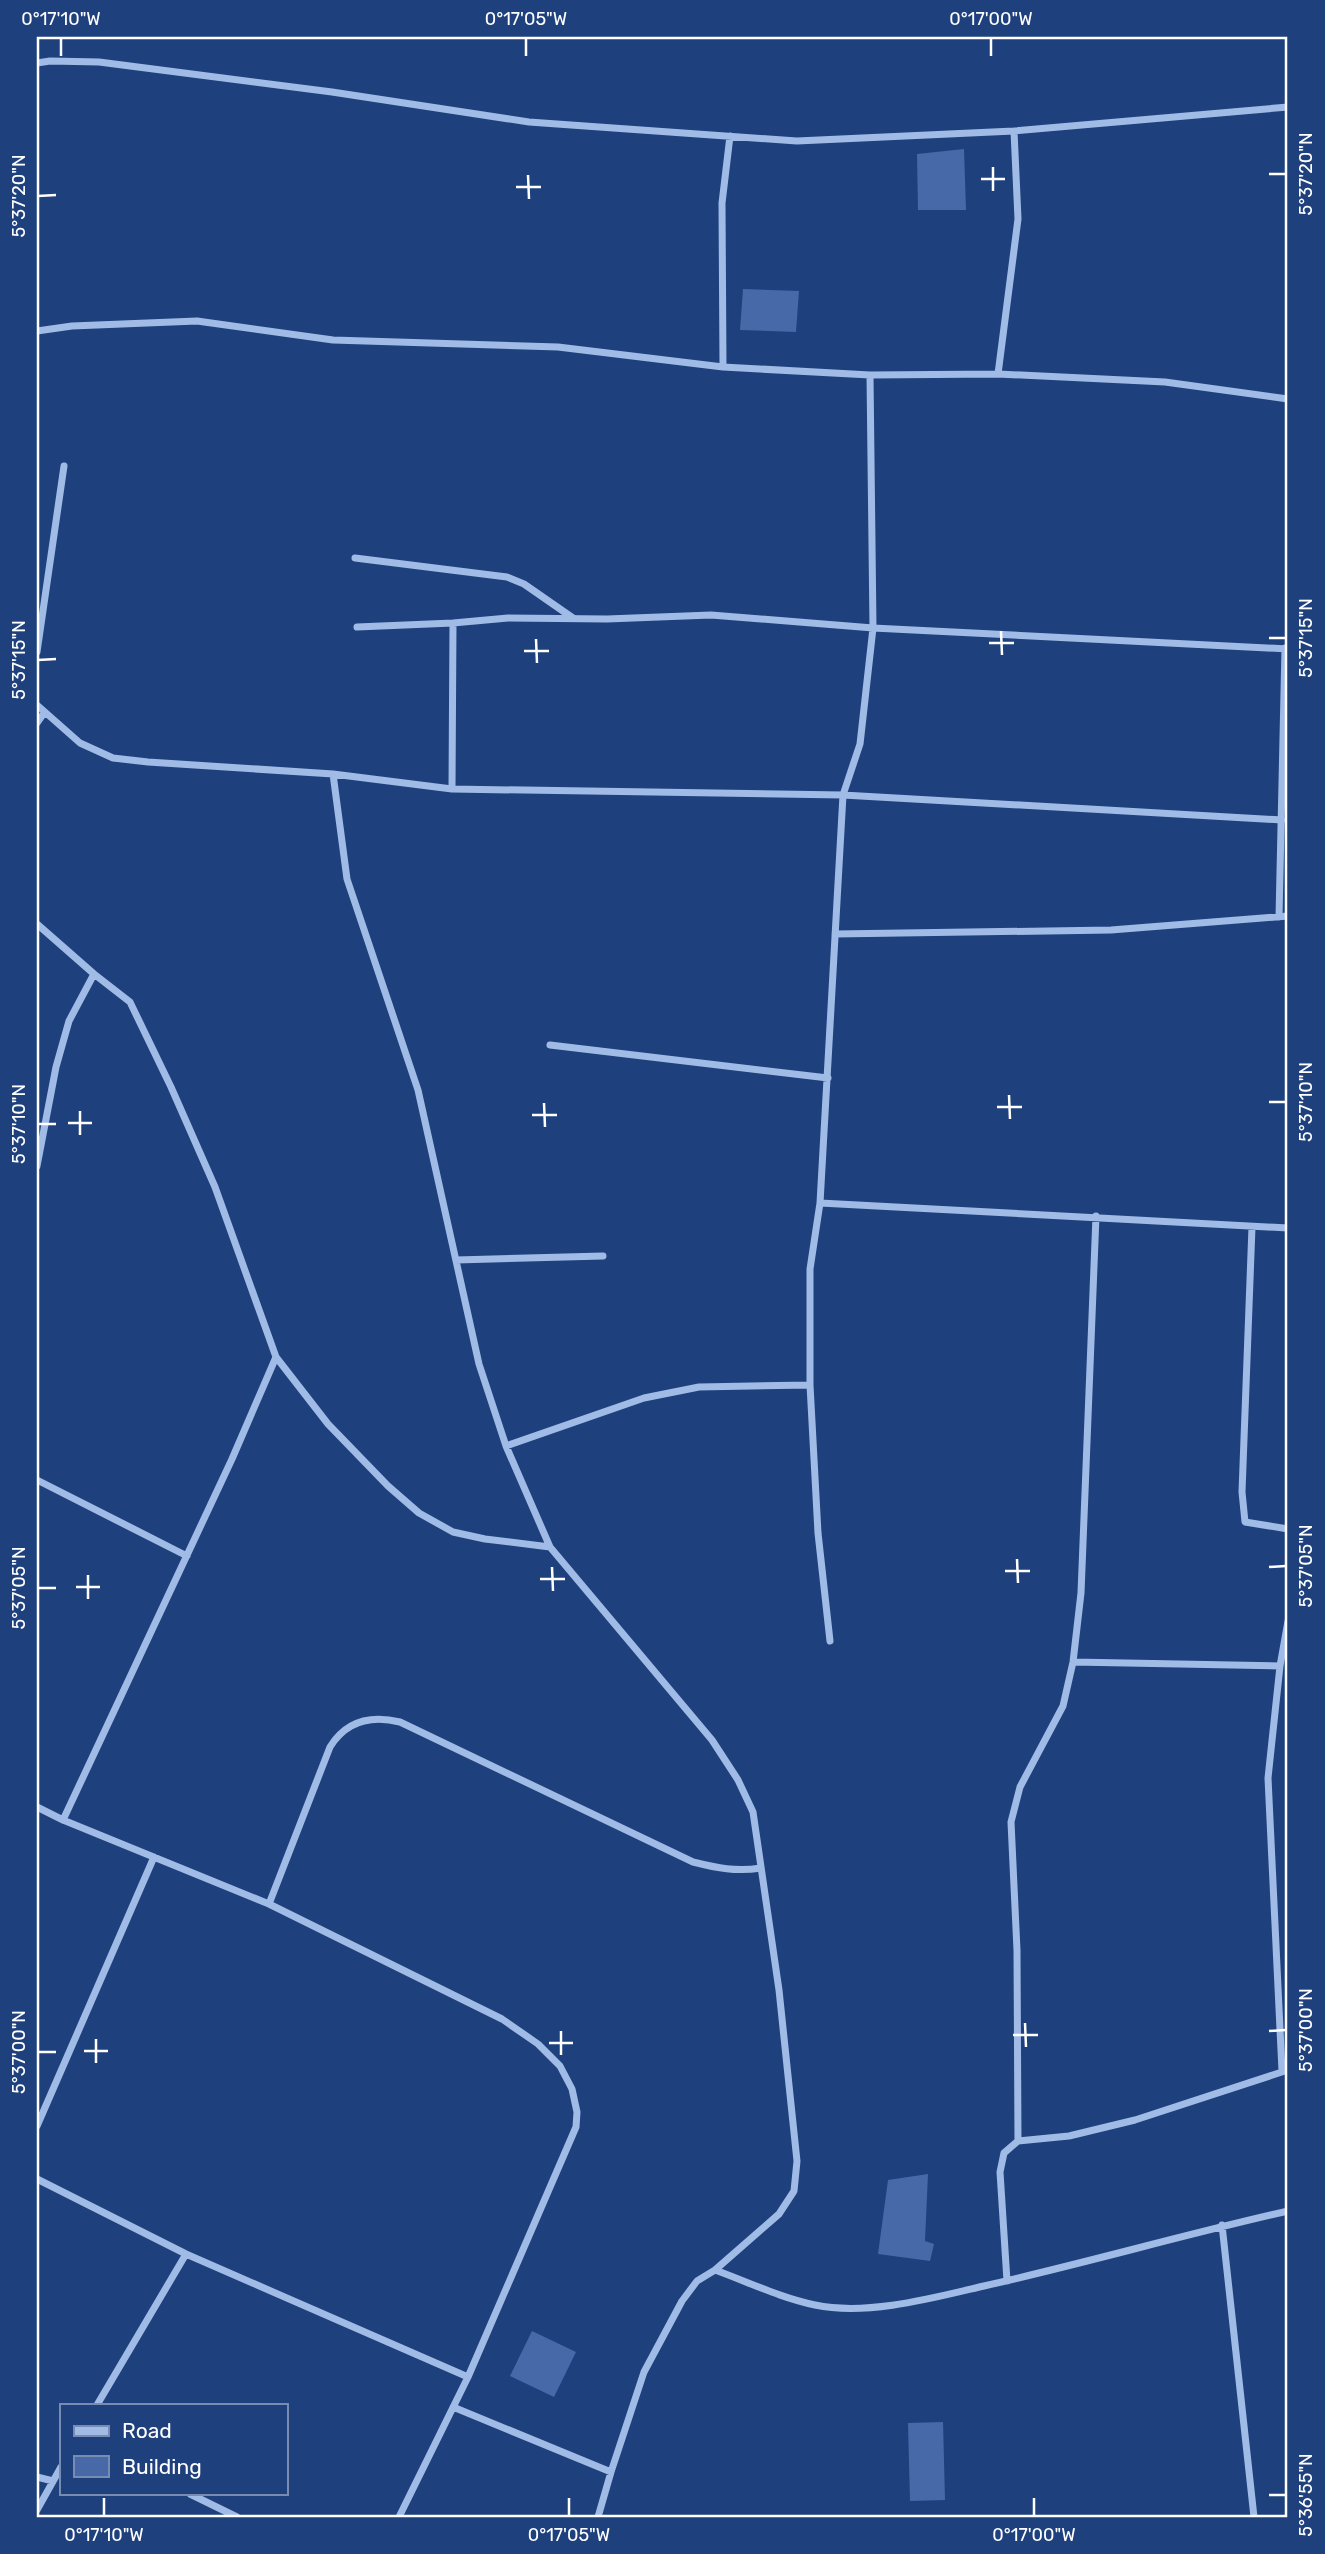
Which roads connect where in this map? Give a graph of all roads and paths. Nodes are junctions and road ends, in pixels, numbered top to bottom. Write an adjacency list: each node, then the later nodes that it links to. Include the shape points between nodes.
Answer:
1 (37, 64): 4 (street, via 99,62 529,122)
2 (1288, 107): 3 (street)
3 (1014, 131): 4 (street, via 797,141); 7 (street, via 1017,219)
4 (730, 136): 6 (street, via 722,203)
5 (37, 331): 6 (street, via 197,321 333,340 558,347)
6 (723, 367): 8 (street)
7 (998, 374): 8 (street); 9 (street, via 1165,382)
8 (870, 375): 15 (street)
9 (1288, 399)
10 (64, 466): 17 (street)
11 (355, 558): 12 (street, via 508,578)
12 (573, 618): 13 (street); 15 (street, via 711,615)
13 (453, 623): 14 (street); 22 (street)
14 (357, 627)
15 (873, 628): 16 (street); 23 (street, via 860,744)
16 (1287, 648): 24 (street)
17 (37, 652)
18 (37, 705): 19 (street)
19 (44, 713): 20 (street); 21 (street, via 80,743 113,758)
20 (37, 723)
21 (333, 774): 22 (street); 37 (street, via 347,879 418,1090)
22 (452, 789): 23 (street)
23 (844, 795): 24 (street); 27 (street)
24 (1282, 820): 25 (street)
25 (1284, 917): 27 (street, via 1111,930)
26 (37, 924): 28 (street)
27 (835, 934): 30 (street)
28 (94, 974): 31 (street, via 69,1021); 38 (street, via 130,1002 171,1087 215,1187)
29 (550, 1045): 30 (street)
30 (828, 1079): 32 (street)
31 (37, 1166)
32 (820, 1203): 33 (street); 39 (street, via 810,1269)
33 (1096, 1216): 34 (street); 47 (street, via 1081,1593)
34 (1252, 1227): 35 (street); 42 (street, via 1242,1492 1245,1522)
35 (1288, 1228)
36 (603, 1256): 37 (street)
37 (456, 1260): 40 (street, via 479,1364)
38 (276, 1357): 43 (street, via 328,1424 419,1513 453,1532); 44 (street)
39 (810, 1385): 40 (street, via 699,1387 644,1398); 46 (street, via 818,1533)
40 (506, 1446): 43 (street)
41 (37, 1480): 44 (street)
42 (1288, 1529)
43 (550, 1547): 52 (street, via 712,1740 753,1812)
44 (187, 1556): 50 (street)
45 (1288, 1621): 48 (street)
46 (830, 1641)
47 (1073, 1662): 48 (street); 56 (street, via 1063,1706 1020,1787 1011,1822)
48 (1280, 1667): 54 (street, via 1268,1778)
49 (37, 1807): 50 (street)
50 (63, 1820): 51 (street)
51 (154, 1857): 53 (street); 55 (street)
52 (761, 1868): 53 (street, via 723,1870 693,1862 400,1722 368,1719 344,1730 330,1747); 61 (street, via 797,2161 794,2190 779,2214)
53 (269, 1904): 63 (street, via 502,2019 538,2044 560,2066 572,2089 578,2112 576,2127)
54 (1285, 2071): 56 (street, via 1135,2120 1069,2136)
55 (37, 2126)
56 (1018, 2141): 62 (street, via 1004,2153 1000,2172)
57 (37, 2179): 60 (street)
58 (1288, 2211): 59 (street)
59 (1222, 2225): 62 (street); 75 (street)
60 (186, 2254): 63 (street); 64 (street)
61 (715, 2270): 62 (street, via 817,2306 851,2308 915,2301); 67 (street, via 697,2281 682,2301 644,2372)
62 (1007, 2281)
63 (468, 2377): 65 (street)
64 (98, 2404)
65 (453, 2407): 67 (street); 73 (street)
66 (60, 2469): 69 (street)
67 (611, 2472): 74 (street)
68 (37, 2477): 69 (street)
69 (53, 2481): 71 (street)
70 (190, 2494): 72 (street)
71 (37, 2510)
72 (237, 2517)
73 (399, 2517)
74 (598, 2517)
75 (1254, 2517)

